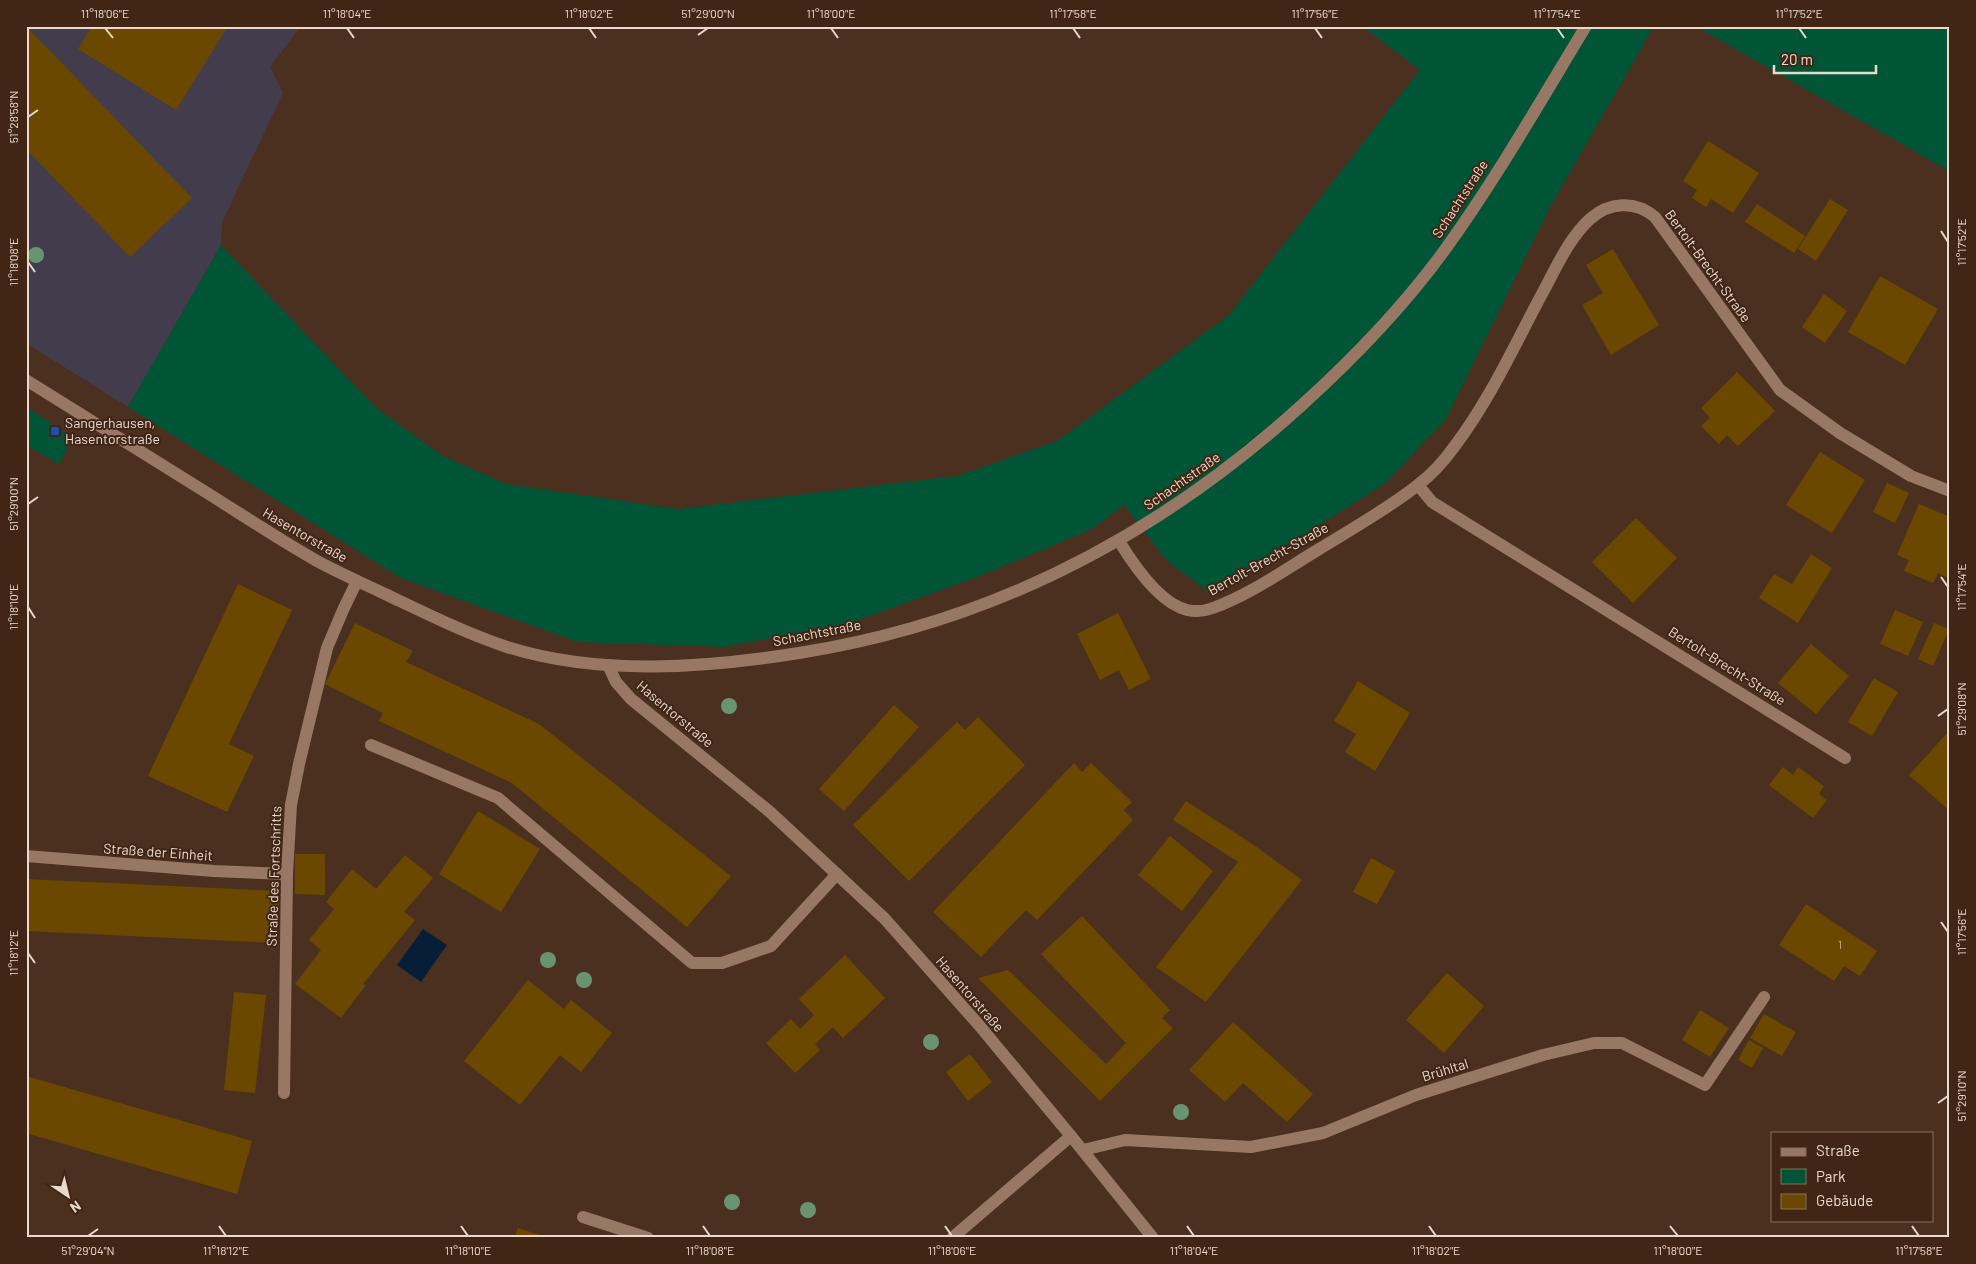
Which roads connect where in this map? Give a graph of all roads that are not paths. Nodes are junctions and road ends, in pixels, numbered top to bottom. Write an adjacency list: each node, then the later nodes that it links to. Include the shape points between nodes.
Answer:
1 (1586, 26): 5 (street, Schachtstraße, via 1526,126 1443,252 1380,328 1286,420 1182,501)
2 (26, 380): 6 (street, Hasentorstraße, via 292,546)
3 (1418, 485): 4 (street, Bertolt-Brecht-Straße, via 1445,459 1475,417 1578,232 1596,214 1624,204 1647,210 1655,217 1780,390 1840,433 1911,476); 5 (street, Bertolt-Brecht-Straße, via 1275,576 1223,604 1200,611 1187,610 1168,600 1149,583); 9 (street, Bertolt-Brecht-Straße, via 1432,502)
4 (1950, 491)
5 (1119, 541): 7 (street, Schachtstraße, via 1001,598 890,635 753,660 663,666)
6 (357, 581): 7 (street, Hasentorstraße, via 509,648); 11 (street, Straße des Fortschritts, via 327,648 299,764 289,824)
7 (608, 665): 12 (street, Hasentorstraße, via 616,682 631,699 770,812)
8 (371, 745): 12 (street, via 498,798 692,963 722,963 771,946)
9 (1845, 758)
10 (26, 856): 11 (street, Straße der Einheit, via 214,872)
11 (287, 874): 14 (street, Straße des Fortschritts)
12 (837, 874): 15 (street, Hasentorstraße, via 896,931)
13 (1764, 997): 16 (street, Brühltal, via 1705,1085 1622,1043 1594,1043 1543,1055 1416,1095 1323,1133 1251,1146 1125,1140)
14 (284, 1093)
15 (1071, 1136): 16 (street, Hasentorstraße); 19 (street)
16 (1083, 1150): 20 (street, Hasentorstraße)
17 (583, 1216): 18 (street)
18 (648, 1238)
19 (952, 1238)
20 (1152, 1238)

